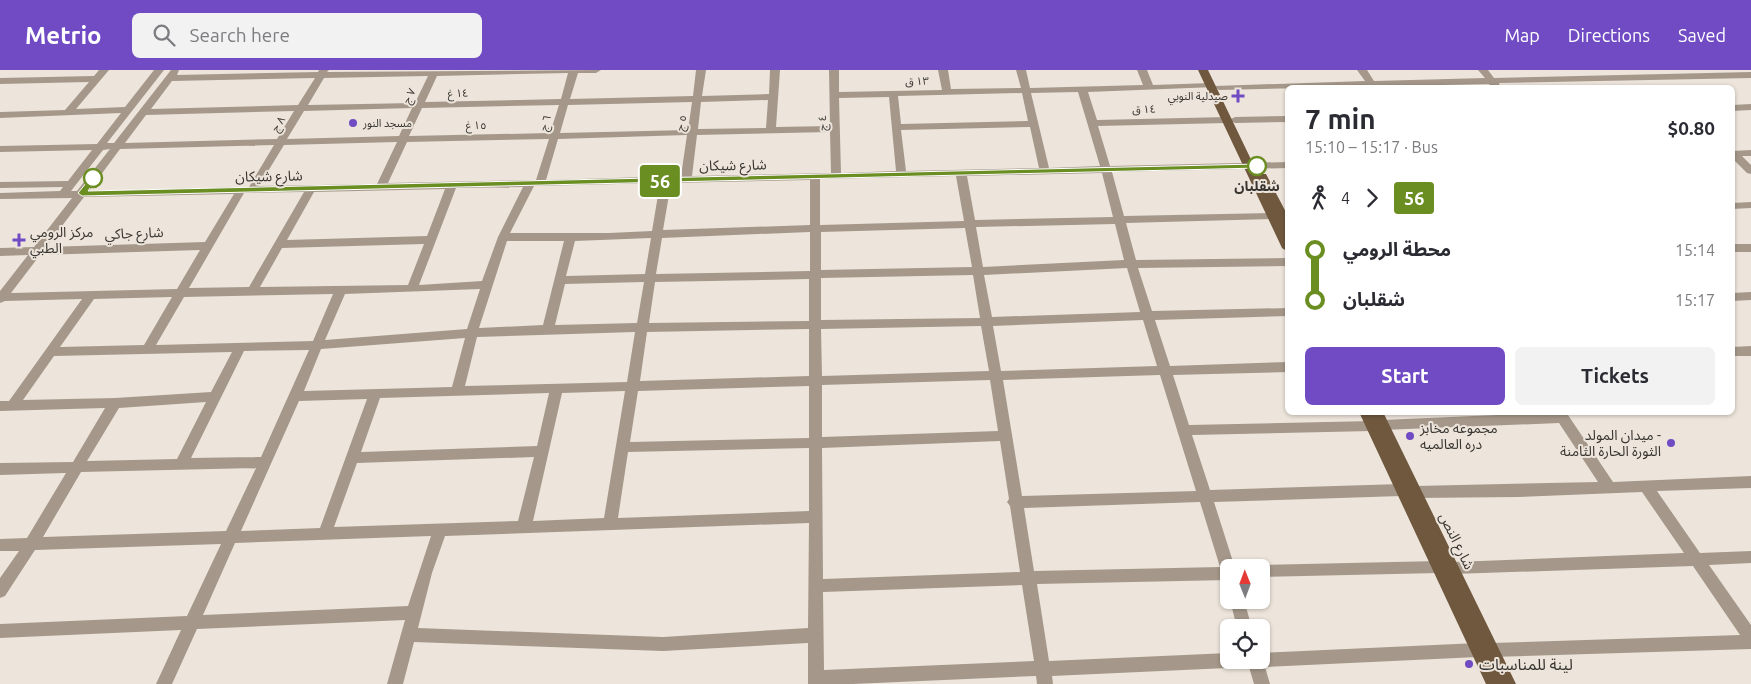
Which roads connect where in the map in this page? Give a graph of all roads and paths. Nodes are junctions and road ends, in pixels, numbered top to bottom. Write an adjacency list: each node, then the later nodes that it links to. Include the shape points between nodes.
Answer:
1 (104, 70): 21 (street)
2 (159, 70): 42 (street)
3 (574, 70): 4 (street); 16 (street); 37 (street, ٦ ج)
4 (596, 70)
5 (701, 70): 36 (street, ٥ ج)
6 (776, 70): 35 (street)
7 (834, 70): 34 (street, ٤ ج)
8 (943, 70): 32 (street)
9 (1021, 70): 31 (street)
10 (1142, 70): 27 (street)
11 (1203, 70): 28 (main road)
12 (1211, 70): 28 (main road)
13 (1362, 70): 24 (street)
14 (1483, 70): 23 (street)
15 (1633, 70): 20 (street)
16 (434, 71): 17 (street); 38 (street, ٧ ج)
17 (322, 73): 18 (street); 41 (street, ٨ ج)
18 (173, 74): 44 (street)
19 (1751, 75): 20 (street, ١٣ ق)
20 (1641, 78): 23 (street, ١٣ ق); 26 (street)
21 (96, 79): 22 (street); 43 (street)
22 (0, 81)
23 (1495, 84): 25 (street, ١٣ ق)
24 (1372, 85)
25 (1434, 85)
26 (1648, 85)
27 (1149, 87): 28 (street, ١٣ ق); 30 (street, ١٣ ق)
28 (1215, 87): 29 (street, ١٣ ق); 47 (main road)
29 (1285, 87)
30 (1082, 89): 31 (street, ١٣ ق); 48 (street)
31 (1025, 90): 32 (street, ١٣ ق); 49 (street)
32 (947, 91): 33 (street, ١٣ ق)
33 (893, 94): 34 (street, ١٣ ق); 50 (street)
34 (834, 95): 51 (street, ٤ ج)
35 (774, 97): 36 (street, ١٤ غ); 52 (street)
36 (698, 100): 37 (street, ١٤ غ); 53 (street, ٥ ج)
37 (564, 102): 38 (street, ١٤ غ); 54 (street, ٦ ج)
38 (418, 107): 41 (street, ١٤ غ); 55 (street, ٧ ج)
39 (1751, 107): 40 (street)
40 (1735, 108)
41 (301, 109): 44 (street, ١٤ غ); 56 (street, ٨ ج)
42 (126, 110): 43 (street); 58 (street)
43 (68, 112): 45 (street)
44 (144, 112): 57 (street)
45 (0, 115)
46 (1285, 119): 47 (street, ١٤ ق)
47 (1231, 120): 48 (street, ١٤ ق); 64 (main road)
48 (1093, 123): 65 (street)
49 (1033, 124): 50 (street); 67 (street)
50 (896, 127): 69 (street)
51 (834, 129): 52 (street, ١٥ غ); 70 (street, ٤ ج)
52 (771, 130): 53 (street, ١٥ غ)
53 (691, 131): 54 (street, ١٥ غ); 72 (street, ٥ ج)
54 (554, 135): 55 (street, ١٥ غ); 75 (street, ٦ ج)
55 (403, 139): 56 (street, ١٥ غ); 78 (street, ٧ ج)
56 (281, 142): 57 (street, ١٥ غ); 80 (street, ٨ ج)
57 (118, 146): 58 (street, ١٥ غ); 81 (street)
58 (98, 147): 59 (street, ١٥ غ); 74 (street)
59 (0, 149)
60 (1751, 153): 61 (street)
61 (1735, 154)
62 (1735, 156): 66 (street)
63 (1285, 165): 64 (street, شارع شيكان)
64 (1252, 166): 65 (street, شارع شيكان); 86 (main road)
65 (1105, 170): 67 (street, شارع شيكان); 87 (street)
66 (1751, 171)
67 (1045, 172): 68 (street, شارع شيكان)
68 (960, 173): 69 (street, شارع شيكان); 88 (street)
69 (901, 175): 70 (street, شارع شيكان)
70 (836, 176): 71 (street, شارع شيكان)
71 (815, 177): 72 (street, شارع شيكان); 89 (street)
72 (686, 180): 73 (street, شارع شيكان)
73 (666, 181): 75 (street, شارع شيكان); 90 (street)
74 (70, 184): 76 (street); 82 (street)
75 (535, 184): 77 (street, شارع شيكان); 92 (street, ٦ ج)
76 (0, 185)
77 (452, 185): 78 (street, شارع شيكان); 94 (street)
78 (381, 187): 79 (street, شارع شيكان)
79 (311, 188): 80 (street, شارع شيكان); 95 (street)
80 (247, 190): 81 (street, شارع شيكان); 96 (street, ٨ ج)
81 (82, 193): 82 (street, شارع شيكان); 99 (street)
82 (62, 194): 83 (street, شارع شيكان)
83 (0, 196)
84 (1751, 205): 85 (street)
85 (1735, 206)
86 (1281, 216): 87 (street); 91 (main road)
87 (1119, 221): 88 (street); 102 (street)
88 (970, 226): 89 (street); 103 (street)
89 (815, 229): 90 (street); 104 (street)
90 (657, 234): 93 (street); 105 (street)
91 (1285, 234)
92 (503, 237): 93 (street); 107 (street, ٦ ج)
93 (570, 237): 106 (street)
94 (431, 240): 95 (street); 108 (street)
95 (279, 244): 110 (street)
96 (208, 246): 99 (street, شارع جاكي); 111 (street, ٨ ج)
97 (1735, 248): 98 (street)
98 (1751, 248)
99 (38, 250): 100 (street, شارع جاكي); 115 (street)
100 (0, 252)
101 (1285, 262): 102 (street)
102 (1131, 264): 103 (street); 117 (street)
103 (978, 271): 104 (street); 118 (street)
104 (814, 274): 105 (street); 119 (street)
105 (650, 277): 106 (street); 120 (street)
106 (560, 280): 121 (street)
107 (487, 285): 108 (street); 122 (street, ٦ ج)
108 (412, 289): 109 (street)
109 (341, 290): 110 (street); 123 (street)
110 (252, 291): 111 (street)
111 (181, 293): 112 (street); 125 (street, ٨ ج)
112 (90, 295): 115 (street); 127 (street)
113 (1735, 296): 114 (street)
114 (1751, 296)
115 (1, 298)
116 (1285, 312): 117 (street)
117 (1148, 316): 118 (street); 130 (street)
118 (986, 322): 119 (street); 131 (street)
119 (815, 324): 120 (street); 132 (street)
120 (642, 328): 121 (street); 133 (street)
121 (548, 329): 122 (street)
122 (473, 332): 123 (street); 135 (street, ٦ ج)
123 (317, 345): 124 (street); 137 (street)
124 (242, 346): 125 (street); 138 (street)
125 (147, 350): 127 (street)
126 (1751, 351): 128 (street)
127 (50, 352): 140 (street)
128 (1735, 352)
129 (1285, 367): 130 (street)
130 (1166, 370): 131 (street); 143 (street)
131 (996, 376): 132 (street); 144 (street)
132 (816, 381): 133 (street); 145 (street)
133 (634, 385): 134 (street); 146 (street)
134 (557, 388): 135 (street); 147 (street)
135 (457, 391): 136 (street)
136 (375, 394): 137 (street); 148 (street)
137 (295, 396): 149 (street)
138 (215, 397): 139 (street); 150 (street)
139 (115, 403): 140 (street); 151 (street)
140 (7, 405)
141 (1560, 415): 142 (street); 155 (street)
142 (1377, 421): 143 (street); 156 (main road, شارع النص)
143 (1183, 430): 157 (street)
144 (1004, 436): 145 (street); 158 (street)
145 (816, 443): 146 (street); 159 (street)
146 (624, 447): 160 (street)
147 (541, 451): 148 (street); 161 (street)
148 (352, 458): 163 (street)
149 (265, 462): 150 (street); 164 (street)
150 (181, 464): 151 (street)
151 (77, 467): 152 (street); 165 (street)
152 (0, 469)
153 (1751, 482): 154 (street)
154 (1646, 486): 155 (street); 169 (street)
155 (1609, 487): 156 (street)
156 (1408, 491): 157 (street); 170 (main road, شارع النص)
157 (1204, 497): 158 (street); 168 (street)
158 (1014, 502): 173 (street)
159 (816, 517): 160 (street); 174 (street)
160 (610, 523): 161 (street)
161 (524, 527): 162 (street)
162 (440, 530): 163 (street); 176 (street)
163 (325, 534): 164 (street)
164 (230, 538): 165 (street); 177 (street)
165 (31, 544): 166 (street); 175 (street)
166 (0, 545)
167 (1751, 557): 169 (street)
168 (1224, 559)
169 (1696, 559): 170 (street); 181 (street)
170 (1446, 568): 171 (street); 183 (main road, شارع النص)
171 (1270, 571)
172 (1220, 573): 173 (street)
173 (1027, 578): 174 (street); 186 (street)
174 (816, 586): 180 (street)
175 (0, 591)
176 (415, 613): 177 (street); 179 (street)
177 (191, 624): 178 (street); 189 (street)
178 (0, 631)
179 (408, 635): 180 (street, via 663,644); 190 (street)
180 (816, 635): 188 (street)
181 (1751, 638)
182 (1751, 642): 183 (street)
183 (1485, 650): 184 (street); 193 (main road, شارع النص); 194 (main road, شارع النص)
184 (1270, 660)
185 (1220, 661): 186 (street)
186 (1042, 668): 188 (street); 191 (street)
187 (1258, 669): 192 (street)
188 (816, 681)
189 (164, 684)
190 (395, 684)
191 (1044, 684)
192 (1262, 684)
193 (1494, 684)
194 (1508, 684)

